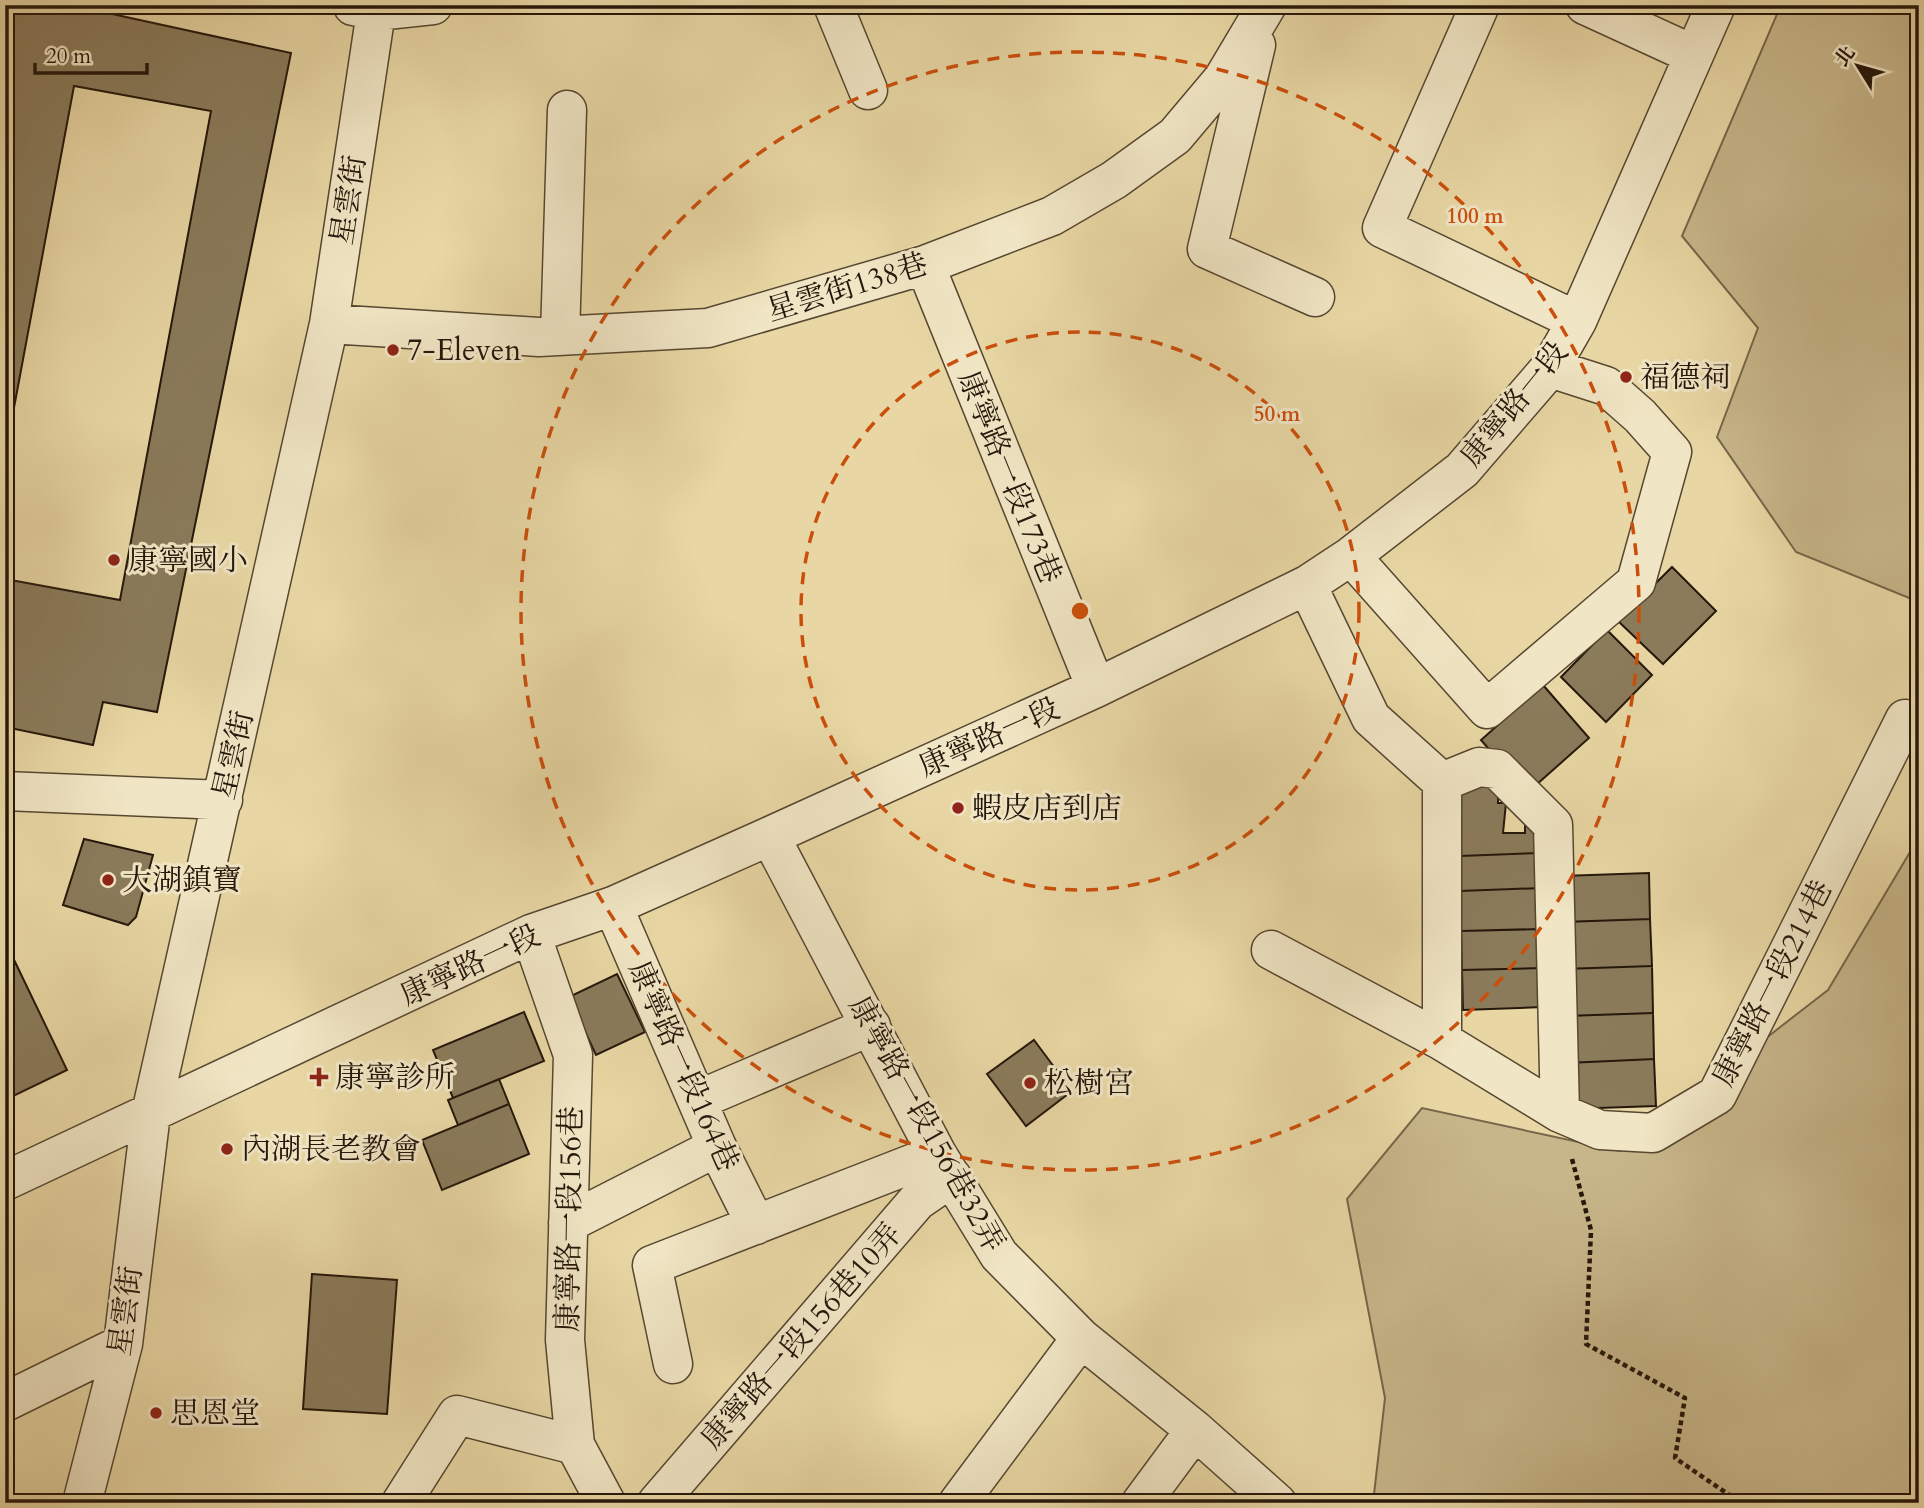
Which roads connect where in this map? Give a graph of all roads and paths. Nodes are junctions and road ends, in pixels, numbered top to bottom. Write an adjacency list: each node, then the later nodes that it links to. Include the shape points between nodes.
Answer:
1 (433, 5): 6 (street)
2 (833, 5): 9 (street)
3 (1480, 5): 13 (street, via 1382,228)
4 (1586, 5): 8 (street)
5 (1716, 5): 8 (street, 康寧路一段)
6 (368, 7): 14 (street, 星雲街)
7 (1266, 7): 11 (street, 星雲街138巷, via 1223,79 1175,136 1114,180 1052,216); 12 (street, via 1207,249)
8 (1694, 55): 13 (street, 康寧路一段)
9 (868, 90)
10 (567, 110): 15 (street)
11 (925, 265): 15 (street, 星雲街138巷, via 708,327); 19 (street, 康寧路一段173巷)
12 (1315, 297)
13 (1577, 321): 16 (street, 康寧路一段)
14 (329, 324): 15 (street, 星雲街138巷); 23 (street, 星雲街)
15 (560, 336)
16 (1550, 368): 17 (street, 康寧路一段, via 1462,470); 17 (street, via 1606,386 1672,452 1636,582 1487,709)
17 (1351, 556): 18 (street, 康寧路一段)
18 (1307, 585): 19 (street, 康寧路一段); 21 (street, via 1371,718)
19 (1096, 688): 24 (street, 康寧路一段)
20 (1905, 719): 32 (street, 康寧路一段214巷, via 1717,1096 1653,1133 1600,1130)
21 (1442, 782): 29 (street); 32 (street, via 1479,767 1497,769 1553,825)
22 (5, 791): 23 (street)
23 (223, 800): 31 (street, 星雲街)
24 (770, 836): 25 (street, 康寧路一段); 28 (street, 康寧路一段156巷32弄)
25 (613, 906): 26 (street, 康寧路一段); 30 (street, 康寧路一段164巷)
26 (531, 934): 31 (street, 康寧路一段); 36 (street, 康寧路一段156巷, via 573,1055)
27 (1272, 950): 29 (street, 康寧路一段214巷)
28 (871, 1026): 30 (street); 34 (street, 康寧路一段156巷32弄)
29 (1442, 1041): 32 (street, 康寧路一段214巷)
30 (698, 1100): 33 (street, 康寧路一段164巷)
31 (151, 1113): 35 (street, 康寧路一段); 39 (street, 星雲街)
32 (1560, 1113): 51 (path, via 1591,1230 1586,1344 1685,1398 1675,1458)
33 (718, 1147): 36 (street); 37 (street, 康寧路一段164巷)
34 (945, 1166): 37 (street); 38 (street, 康寧路一段156巷32弄, via 999,1255); 48 (street, 康寧路一段156巷10弄)
35 (5, 1181)
36 (568, 1223): 43 (street, 康寧路一段156巷, via 565,1340)
37 (755, 1225): 40 (street, via 652,1265)
38 (1081, 1338): 42 (street, 康寧路一段156巷32弄); 49 (street)
39 (122, 1344): 41 (street); 45 (street, 星雲街)
40 (673, 1364)
41 (5, 1402)
42 (1195, 1430): 44 (street, 康寧路一段156巷32弄); 50 (street)
43 (575, 1446): 46 (street, via 457,1415); 47 (street, 康寧路一段156巷)
44 (1271, 1501)
45 (82, 1503)
46 (401, 1503)
47 (606, 1503)
48 (657, 1503)
49 (958, 1503)
50 (1141, 1503)
51 (1741, 1503)

